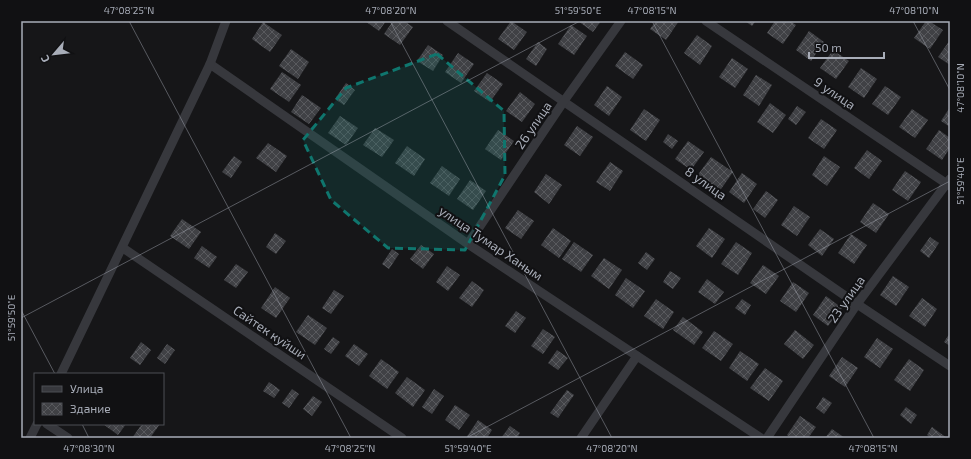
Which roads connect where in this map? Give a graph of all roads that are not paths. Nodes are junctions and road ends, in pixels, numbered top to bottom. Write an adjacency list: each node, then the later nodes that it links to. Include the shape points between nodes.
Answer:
1 (226, 21): 5 (street)
2 (447, 21): 6 (street, 8 улица)
3 (621, 21): 6 (street, 26 улица)
4 (706, 21): 7 (street, 9 улица)
5 (210, 64): 8 (street, улица Тумар Ханым); 9 (street)
6 (564, 101): 8 (street, 26 улица); 10 (street, 8 улица)
7 (949, 183): 10 (street, 23 улица)
8 (468, 244): 11 (street, улица Тумар Ханым)
9 (122, 248): 13 (street); 18 (street, Сайтек куйши)
10 (857, 304): 12 (street, 8 улица); 21 (street, 23 улица)
11 (637, 356): 19 (street); 20 (street, улица Тумар Ханым)
12 (950, 366)
13 (61, 373)
14 (36, 425): 16 (street)
15 (48, 425): 17 (street)
16 (30, 438)
17 (68, 438)
18 (402, 438)
19 (581, 438)
20 (761, 438)
21 (767, 438)

